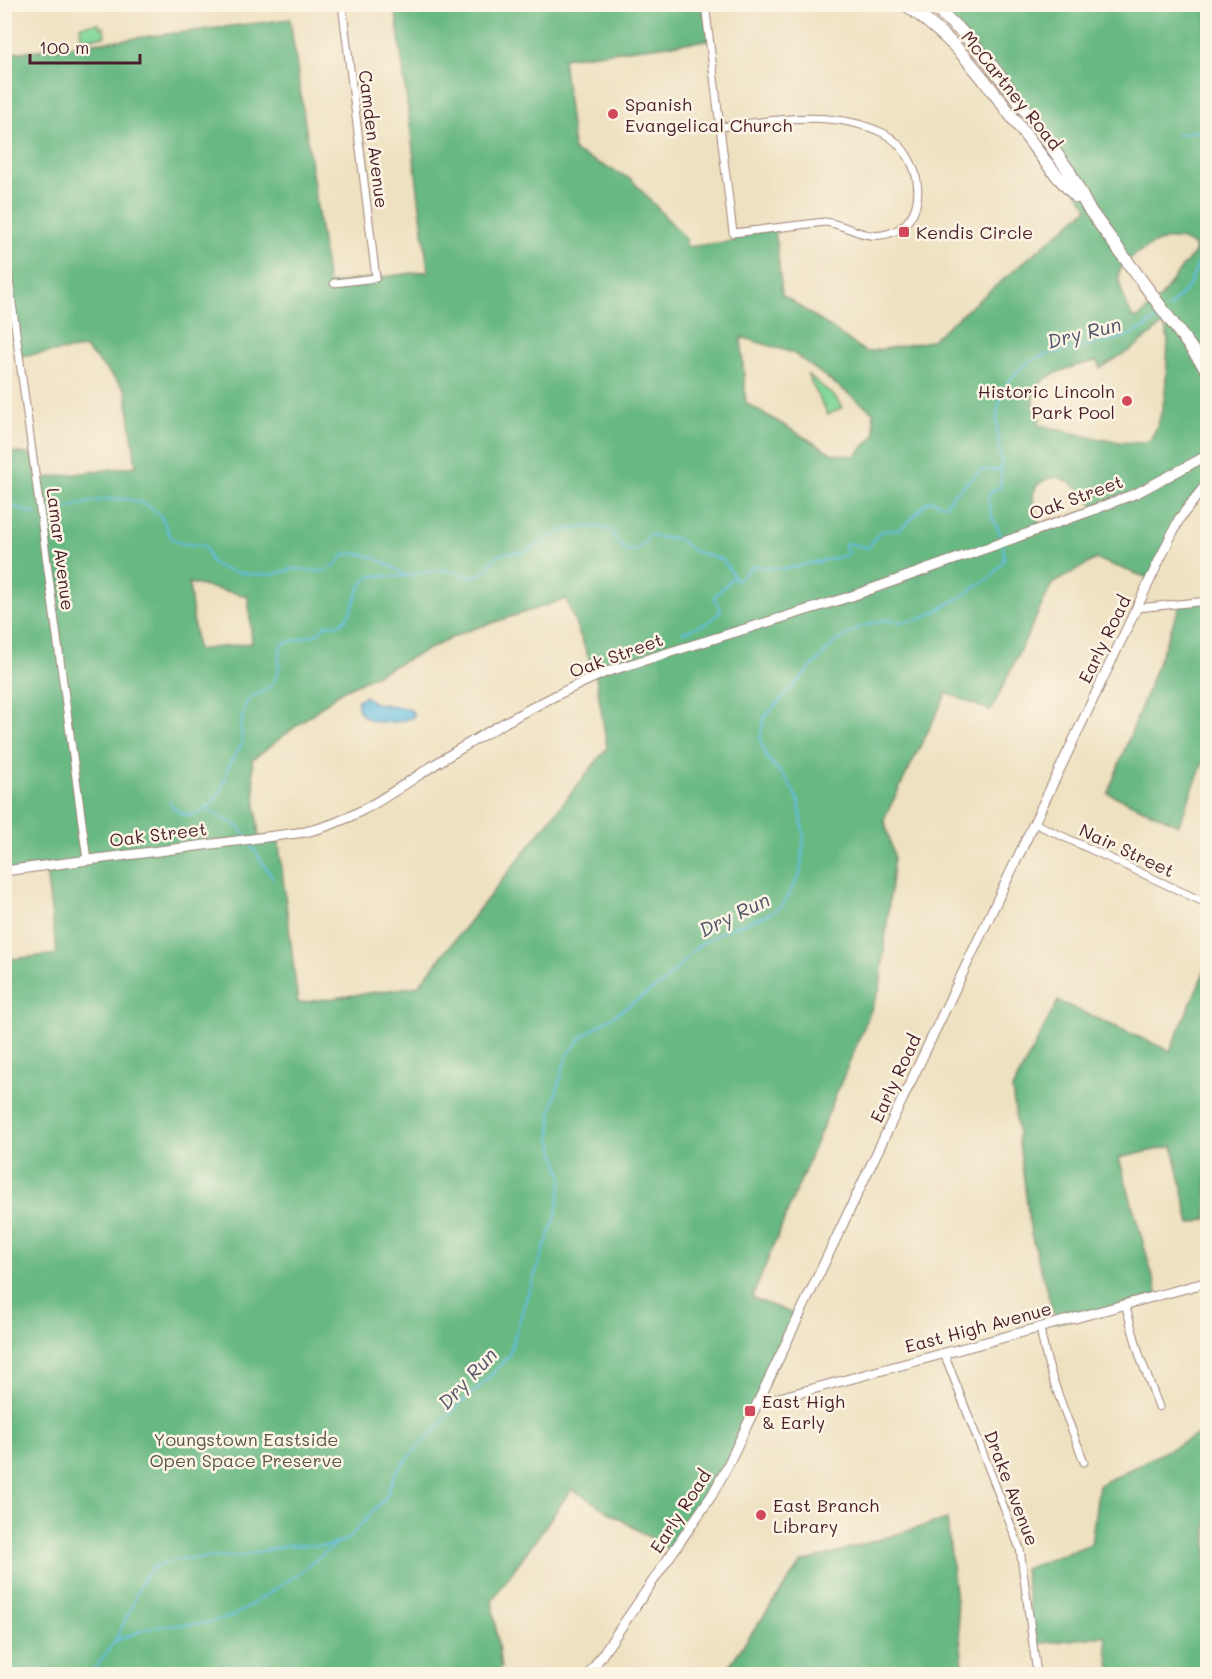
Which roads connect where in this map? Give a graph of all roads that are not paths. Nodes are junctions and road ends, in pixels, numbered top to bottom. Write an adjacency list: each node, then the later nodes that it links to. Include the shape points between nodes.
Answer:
1 (342, 4): 8 (street, Camden Avenue, via 376,278)
2 (705, 4): 5 (street)
3 (905, 4): 6 (highway, McCartney Road, via 936,28 971,64 1059,179)
4 (931, 4): 6 (highway, McCartney Road, via 992,66 1069,171)
5 (721, 127): 5 (street, via 807,118 829,119 881,133 898,144 910,159 917,179 917,198 910,216 899,228 884,234 862,233 825,222 733,233)
6 (1087, 207): 9 (highway, McCartney Road)
7 (4, 243): 15 (street, Lamar Avenue)
8 (334, 283)
9 (1208, 371)
10 (1208, 455): 15 (street, Oak Street, via 1137,493 1074,516 849,597 582,682 473,741 343,821 278,836)
11 (1208, 482): 13 (street, Early Road, via 1179,519)
12 (1208, 601): 13 (street)
13 (1137, 608): 14 (street, Early Road)
14 (1034, 823): 17 (street, Nair Street); 22 (street, Early Road)
15 (87, 860): 16 (street, Oak Street)
16 (4, 871)
17 (1208, 904)
18 (1208, 1282): 19 (street, East High Avenue)
19 (1125, 1304): 20 (street, East High Avenue); 23 (street)
20 (1040, 1327): 21 (street, East High Avenue); 24 (street, via 1053,1379)
21 (944, 1353): 22 (street, East High Avenue); 25 (street, Drake Avenue, via 1020,1549)
22 (757, 1404): 26 (street, Early Road, via 712,1495)
23 (1159, 1407)
24 (1084, 1462)
25 (1037, 1672)
26 (589, 1674)

